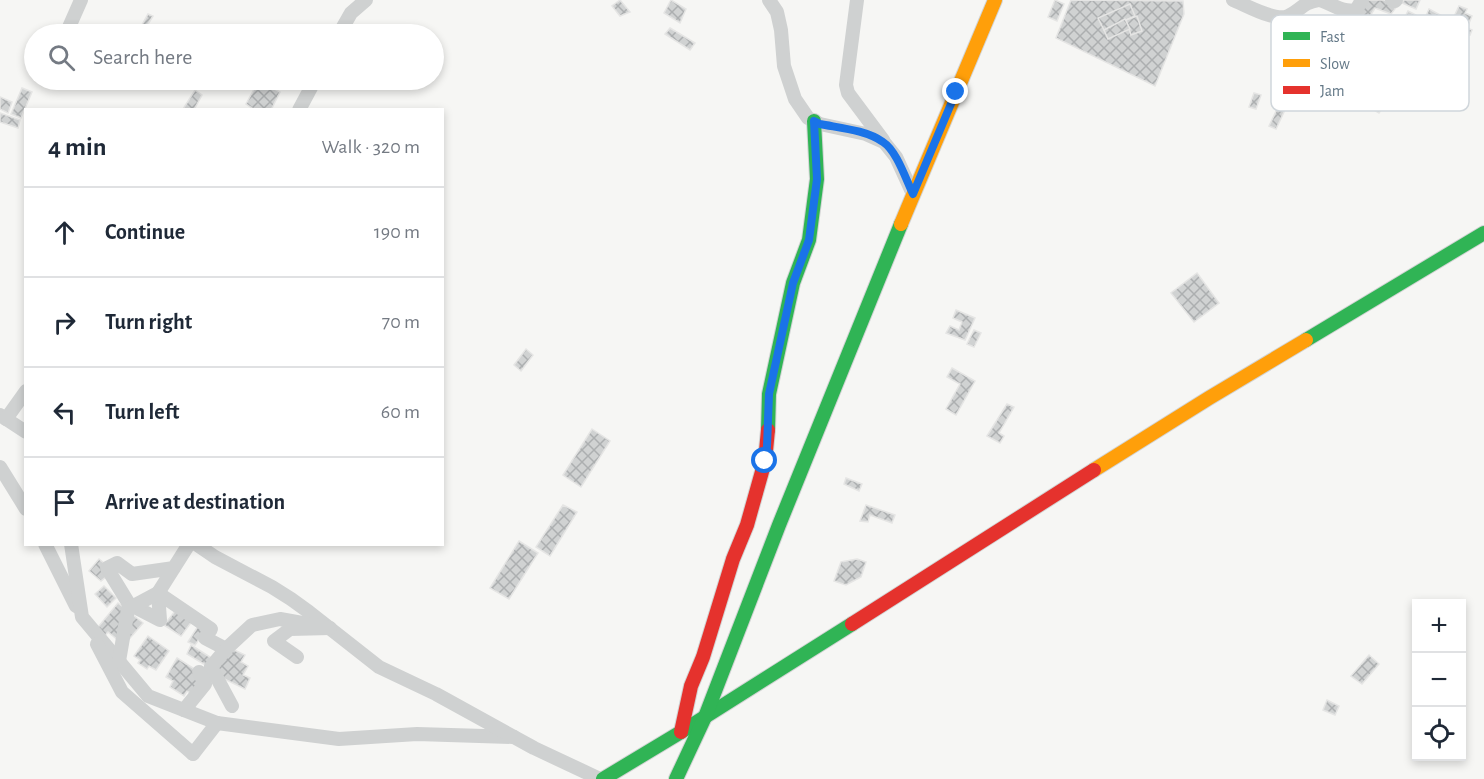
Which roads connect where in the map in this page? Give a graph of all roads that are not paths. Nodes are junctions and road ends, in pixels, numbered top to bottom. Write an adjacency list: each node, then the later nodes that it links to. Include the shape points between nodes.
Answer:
1 (81, 0): 11 (street)
2 (366, 0): 12 (street)
3 (769, 0): 15 (street, via 777,12 784,66 795,99)
4 (857, 0): 16 (street, via 846,85)
5 (995, 0): 17 (street)
6 (1233, 0): 9 (street)
7 (1319, 0): 8 (street, via 1352,11); 10 (street, via 1306,2)
8 (1362, 0)
9 (1271, 15)
10 (1289, 15)
11 (70, 24)
12 (345, 24)
13 (309, 90): 14 (street)
14 (299, 108)
15 (814, 121): 16 (street); 42 (street, via 817,179 811,229 793,283 769,394 765,461 691,686)
16 (885, 142): 17 (street)
17 (913, 194): 40 (street, via 778,525)
18 (1484, 233): 40 (street, via 1209,398)
19 (24, 393): 20 (street)
20 (3, 417): 21 (street)
21 (24, 431)
22 (0, 467): 23 (street)
23 (24, 506)
24 (46, 546): 31 (street)
25 (71, 546): 31 (street)
26 (188, 546): 28 (street)
27 (199, 546): 32 (street, via 272,587)
28 (174, 568): 29 (street); 30 (street, via 132,574 117,563 107,568)
29 (158, 593): 30 (street); 30 (street, via 160,620); 33 (street, via 211,629 205,638)
30 (133, 606): 35 (street, via 128,609)
31 (82, 617): 35 (street); 44 (street, via 122,692)
32 (330, 628): 33 (street, via 280,619 252,625); 34 (street, via 290,629 274,641); 43 (street, via 379,667)
33 (226, 649): 38 (street, via 210,667)
34 (297, 657)
35 (119, 662): 37 (street)
36 (199, 672): 39 (street, via 205,684)
37 (148, 696): 39 (street); 44 (street)
38 (231, 706)
39 (184, 710): 41 (street)
40 (705, 717): 42 (street); 46 (street)
41 (217, 723): 43 (street, via 339,739 417,734); 44 (street)
42 (681, 732): 45 (street)
43 (514, 737): 45 (street)
44 (193, 753)
45 (601, 779)
46 (676, 779)

